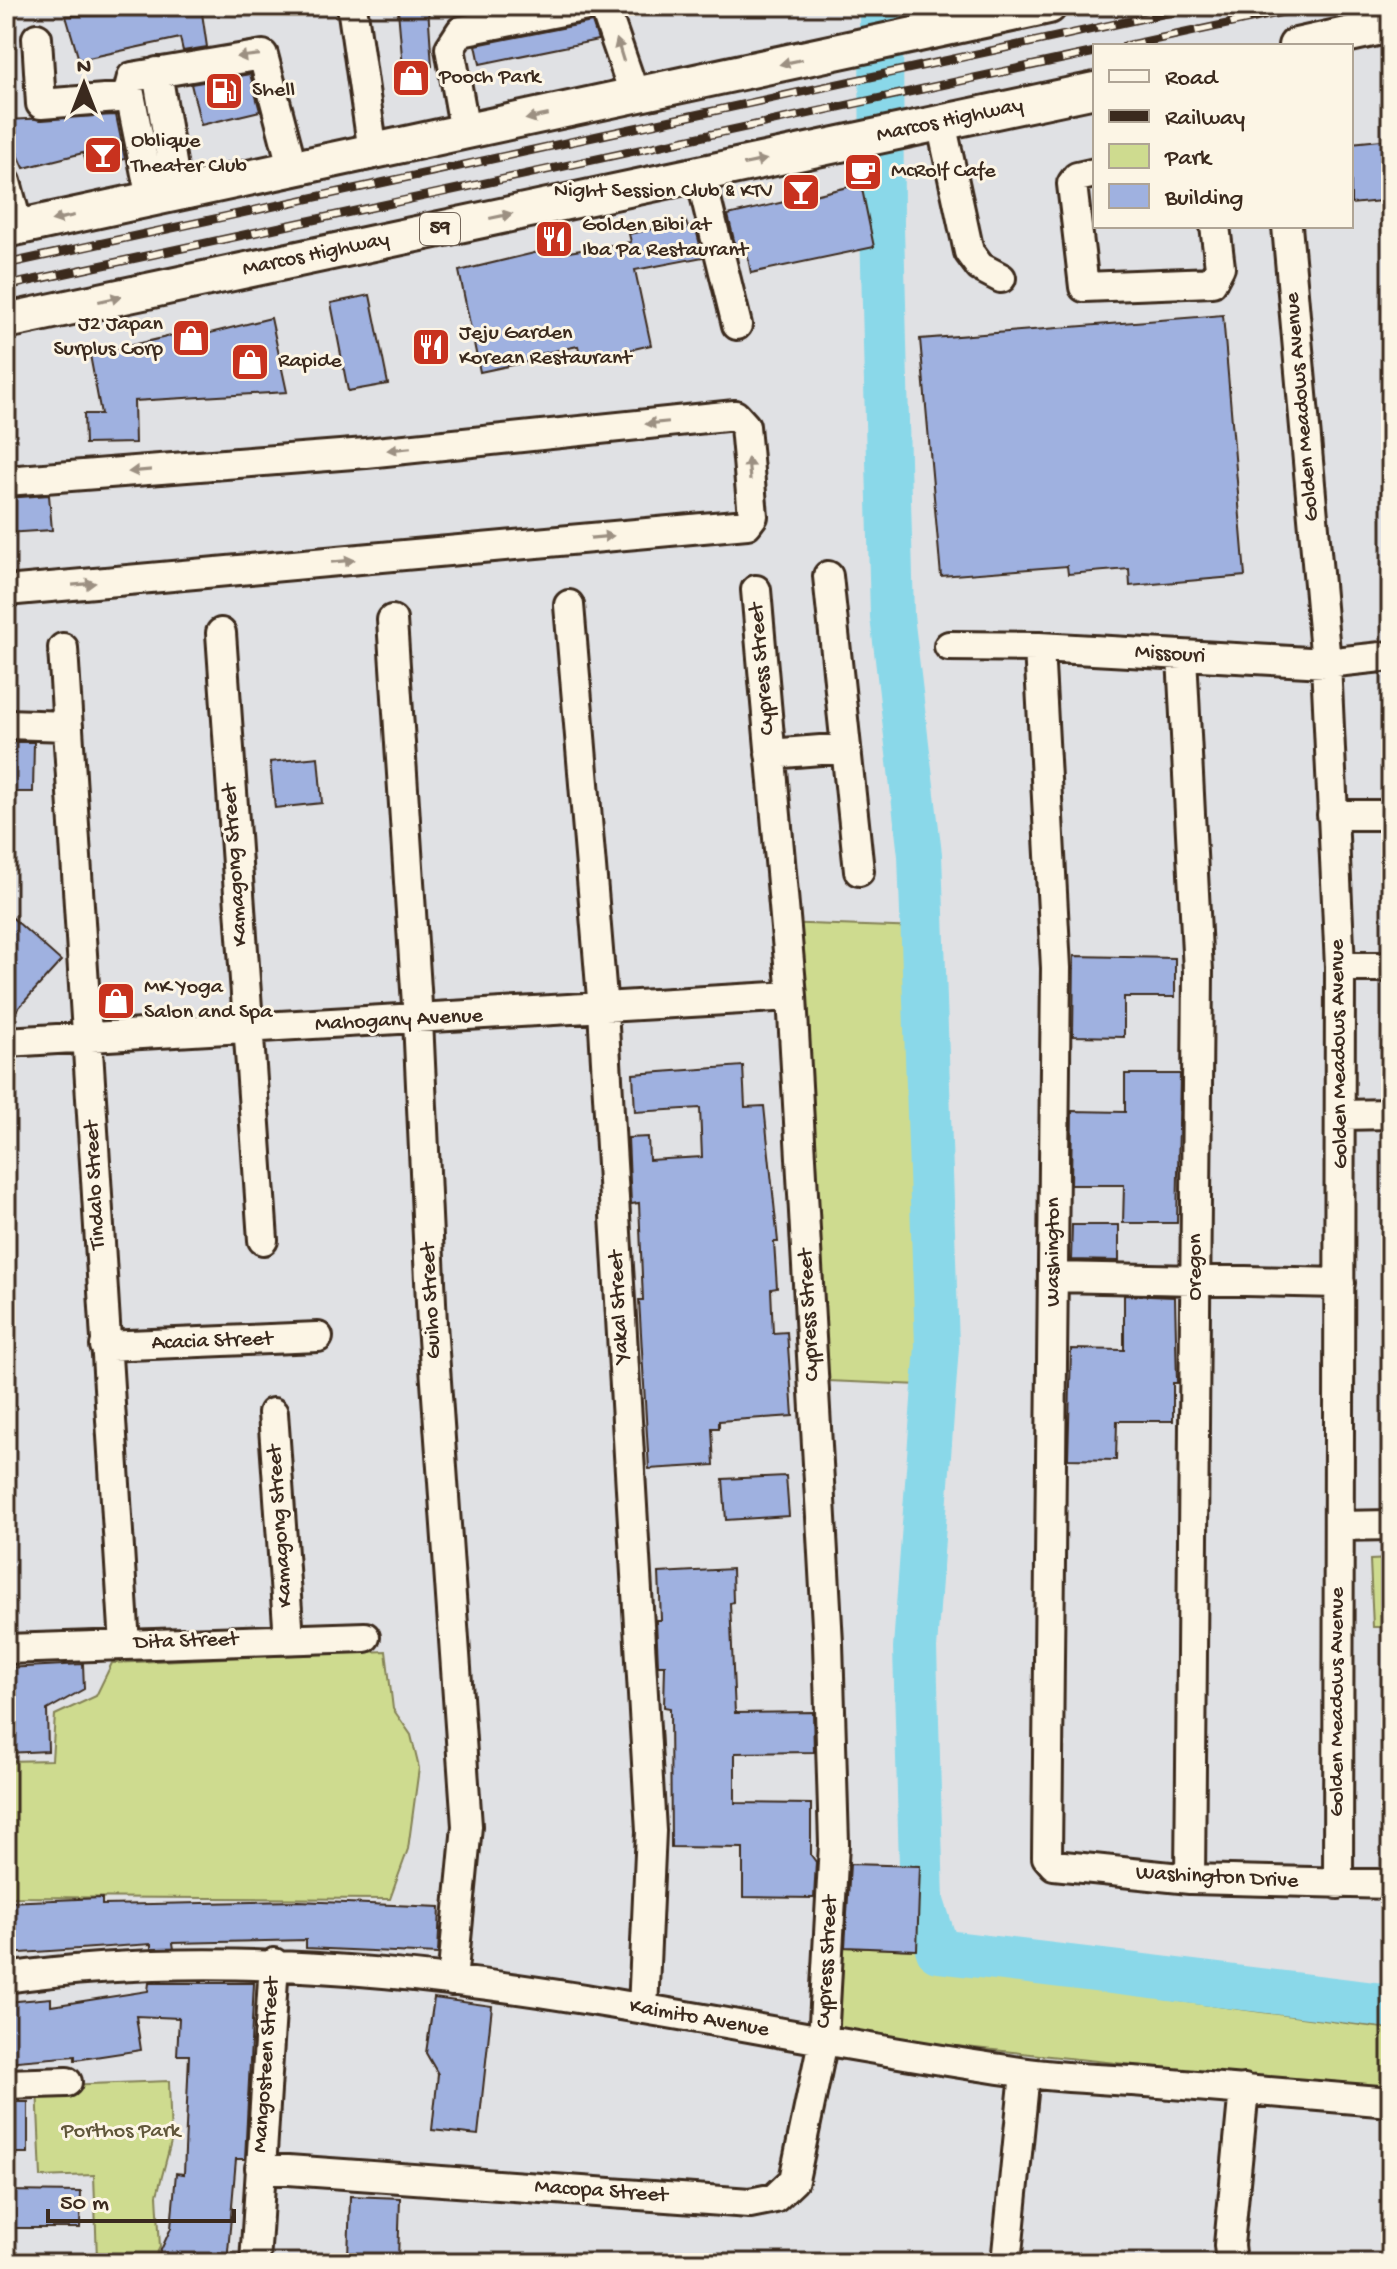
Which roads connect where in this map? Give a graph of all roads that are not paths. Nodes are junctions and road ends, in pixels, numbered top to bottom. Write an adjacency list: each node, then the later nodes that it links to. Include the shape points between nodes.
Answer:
1 (352, 6): 16 (street)
2 (587, 6): 15 (street, via 461,31 453,38 450,48)
3 (604, 6): 12 (street, one-way to 3)
4 (1049, 6): 5 (main road)
5 (1012, 10): 6 (main road)
6 (950, 16): 12 (main road, one-way to 12, via 908,37)
7 (1391, 25): 9 (main road)
8 (37, 38): 13 (street, via 41,104)
9 (1305, 44)
10 (157, 72): 13 (street, via 132,77); 17 (street, one-way to 10, via 263,55); 21 (street)
11 (1093, 90): 14 (main road, Marcos Highway / 59)
12 (635, 96): 15 (main road, one-way to 15)
13 (130, 97): 21 (street)
14 (928, 126): 19 (main road, Marcos Highway / 59, one-way to 14); 26 (street, via 969,252 980,267)
15 (465, 132): 16 (main road)
16 (373, 152): 17 (main road)
17 (293, 170): 21 (main road)
18 (1093, 173): 22 (street, via 1077,177 1072,184)
19 (700, 174): 27 (main road, Marcos Highway / 59, one-way to 19); 28 (street)
20 (6, 182): 23 (street)
21 (164, 196): 23 (main road, one-way to 23)
22 (1085, 226): 24 (street, via 1080,280 1091,290 1212,282 1220,267)
23 (12, 228)
24 (1215, 228)
25 (1287, 228): 41 (street, Golden Meadows Avenue)
26 (1001, 278)
27 (6, 321)
28 (737, 325)
29 (6, 481): 32 (street, one-way to 29, via 747,524 753,516 745,426 735,415 366,453)
30 (828, 576): 44 (street)
31 (756, 590): 45 (street, Cypress Street)
32 (6, 591)
33 (569, 605): 52 (street, Yakal Street)
34 (392, 620): 53 (street, Guiho Street)
35 (221, 633): 54 (street, Kamagong Street)
36 (949, 646): 37 (street, Missouri)
37 (1039, 647): 39 (street, Missouri); 60 (street, Washington, via 1056,968)
38 (63, 648): 43 (street, Tindalo Street)
39 (1182, 656): 41 (street, Missouri); 61 (street, Oregon, via 1198,972)
40 (1391, 656): 41 (street, Missouri)
41 (1326, 663): 46 (street, Golden Meadows Avenue)
42 (6, 724): 43 (street)
43 (68, 726): 55 (street, Tindalo Street)
44 (846, 748): 45 (street); 48 (street)
45 (770, 754): 51 (street, Cypress Street)
46 (1332, 815): 47 (street); 49 (street, Golden Meadows Avenue)
47 (1391, 815)
48 (859, 871)
49 (1340, 967): 50 (street); 58 (street, Golden Meadows Avenue)
50 (1391, 967)
51 (792, 996): 52 (street, Mahogany Avenue); 80 (street, Cypress Street, via 834,1844)
52 (603, 1010): 53 (street, Mahogany Avenue); 79 (street, Yakal Street, via 651,1831)
53 (418, 1020): 54 (street, Mahogany Avenue); 78 (street, Guiho Street, via 432,1324 467,1826)
54 (247, 1029): 55 (street, Mahogany Avenue); 59 (street, Kamagong Street)
55 (88, 1038): 56 (street, Mahogany Avenue); 64 (street, Tindalo Street)
56 (6, 1042)
57 (1391, 1114): 58 (street)
58 (1341, 1115): 62 (street, Golden Meadows Avenue)
59 (263, 1240)
60 (1054, 1277): 61 (street); 72 (street, Washington)
61 (1196, 1280): 62 (street); 73 (street, Oregon)
62 (1340, 1283): 67 (street, Golden Meadows Avenue)
63 (318, 1337): 64 (street, Acacia Street)
64 (105, 1346): 70 (street, Tindalo Street)
65 (273, 1413): 69 (street, Kamagong Street)
66 (1391, 1525): 67 (street)
67 (1339, 1526): 74 (street, Golden Meadows Avenue)
68 (365, 1637): 69 (street, Dita Street)
69 (289, 1639): 70 (street, Dita Street)
70 (125, 1645): 71 (street, Dita Street)
71 (6, 1649)
72 (1047, 1857): 73 (street, Washington Drive, via 1054,1865)
73 (1190, 1879): 74 (street, Washington Drive)
74 (1338, 1884): 75 (street, Washington Drive)
75 (1391, 1884)
76 (274, 1963): 77 (street, Kaimito Avenue, via 136,1963); 78 (street, Kaimito Avenue); 86 (street, Mangosteen Street)
77 (6, 1978)
78 (452, 1981): 79 (street, Kaimito Avenue)
79 (643, 2009): 80 (street, Kaimito Avenue)
80 (823, 2041): 81 (street, Kaimito Avenue); 86 (street, Macopa Street, via 794,2180 775,2198 750,2203)
81 (1025, 2073): 84 (street, Kaimito Avenue); 88 (street)
82 (67, 2082): 83 (street)
83 (6, 2084)
84 (1244, 2089): 85 (street, Kaimito Avenue); 89 (street)
85 (1391, 2102)
86 (260, 2168): 87 (street, Mangosteen Street)
87 (255, 2263)
88 (1006, 2263)
89 (1231, 2263)

